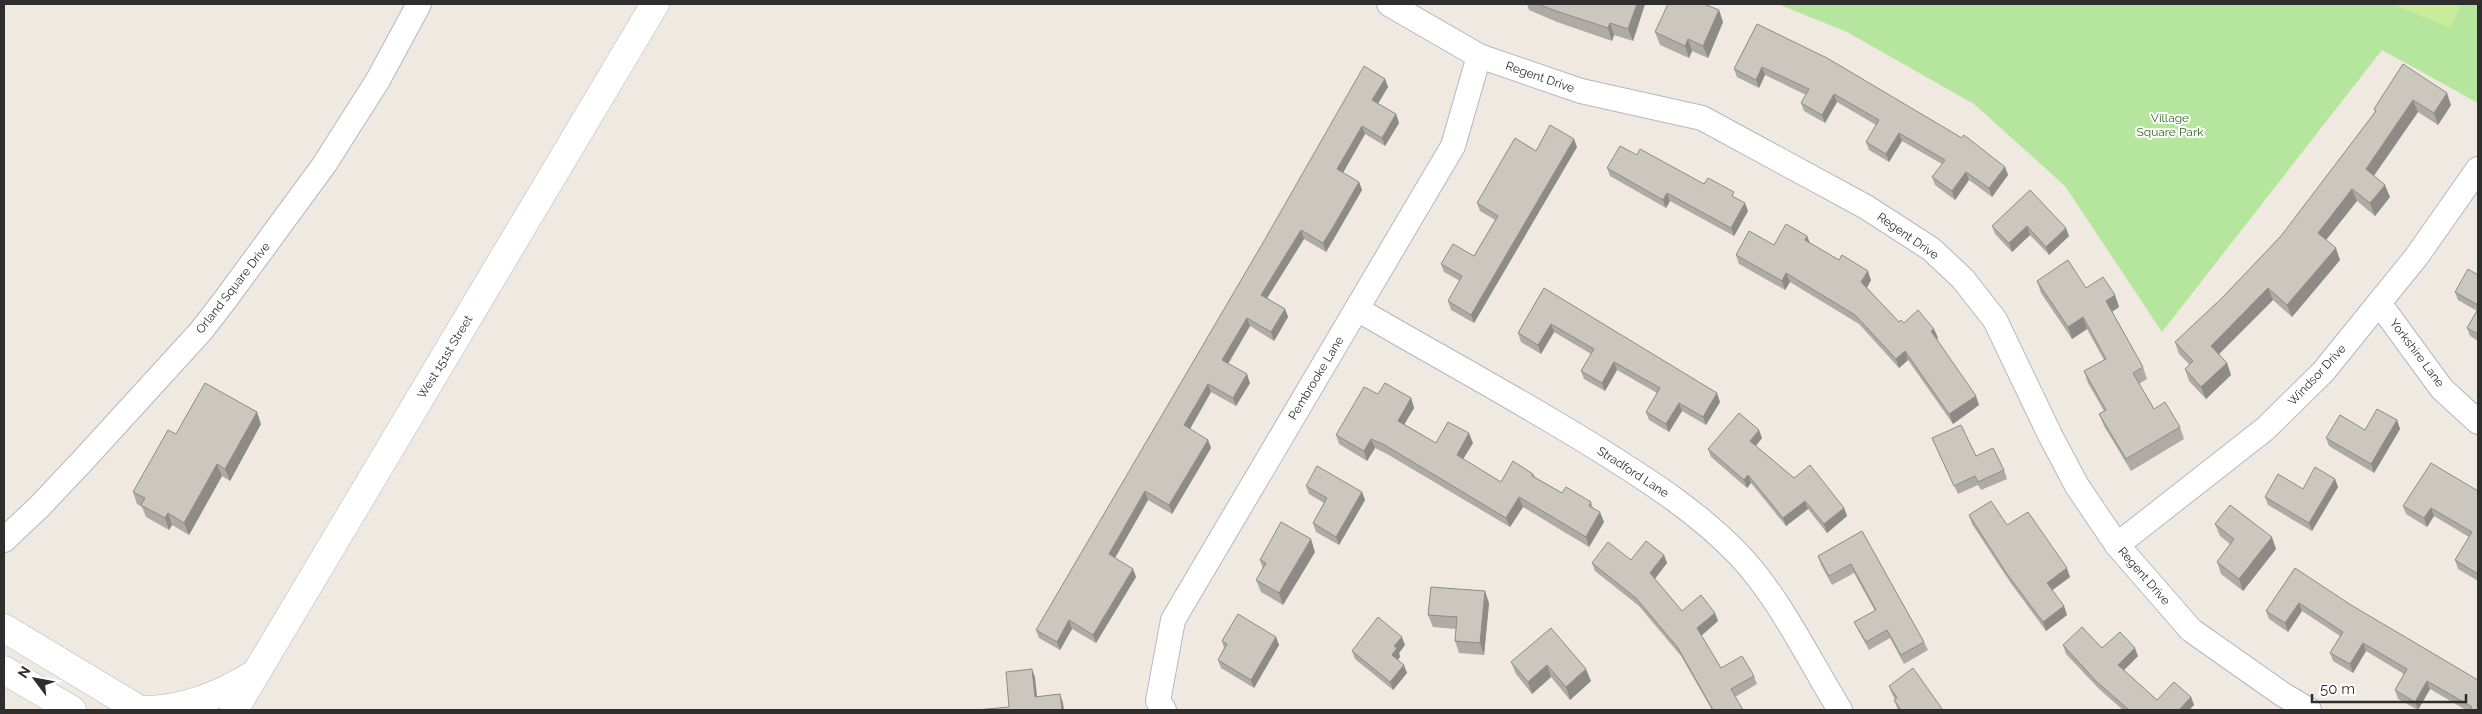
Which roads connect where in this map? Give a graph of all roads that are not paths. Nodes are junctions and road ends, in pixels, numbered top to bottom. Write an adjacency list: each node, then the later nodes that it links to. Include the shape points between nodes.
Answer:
1 (419, 4): 9 (street, Orland Square Drive, via 378,80 324,165 225,300 87,456)
2 (655, 4): 13 (street, West 151st Street)
3 (1389, 4): 4 (street, Regent Drive)
4 (1478, 56): 7 (street, Pembrooke Lane, via 1453,146); 10 (street, Regent Drive, via 1581,91 1702,118 1866,207 1931,249 1964,279 1995,320 2077,486)
5 (2478, 169): 6 (street, Windsor Drive, via 2417,256)
6 (2379, 303): 8 (street, Yorkshire Lane, via 2442,389); 10 (street, Windsor Drive, via 2323,372 2265,429)
7 (1357, 309): 14 (street, Pembrooke Lane, via 1173,620); 18 (street, Stradford Lane, via 1568,430 1665,491 1698,516 1740,556 1757,578 1788,622)
8 (2478, 422)
9 (4, 540)
10 (2117, 545): 19 (street, Regent Drive, via 2191,630)
11 (4, 628): 16 (street)
12 (4, 670): 15 (street)
13 (257, 672): 16 (street, via 229,690 203,699 171,708); 17 (street, West 151st Street)
14 (1161, 706)
15 (72, 710)
16 (140, 710)
17 (234, 710)
18 (1840, 710)
19 (2309, 710)

